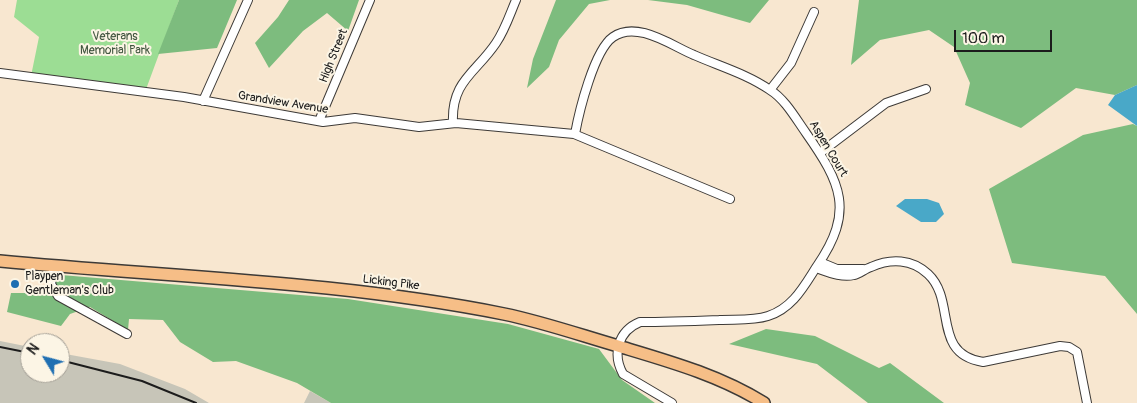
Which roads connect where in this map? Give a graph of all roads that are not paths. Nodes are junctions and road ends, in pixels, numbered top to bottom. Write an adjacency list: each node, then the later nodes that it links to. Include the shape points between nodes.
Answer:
1 (248, 0): 8 (street)
2 (370, 0): 9 (street, High Street)
3 (516, 0): 10 (street, via 499,38 458,90 452,109)
4 (814, 12): 7 (street, via 792,60)
5 (0, 73): 8 (street, Grandview Avenue)
6 (926, 89): 12 (street, via 886,103)
7 (770, 90): 11 (street, Aspen Court, via 654,37 624,32 613,37 603,48); 12 (street, Aspen Court, via 782,101)
8 (203, 101): 9 (street, Grandview Avenue)
9 (320, 121): 10 (street, Grandview Avenue, via 356,118 419,127)
10 (453, 123): 11 (street, Grandview Avenue)
11 (575, 134): 13 (street, Grandview Avenue)
12 (820, 153): 15 (street, Aspen Court, via 834,176 840,202 838,227)
13 (730, 199)
14 (0, 261): 16 (main road, Licking Pike)
15 (818, 265): 18 (street, Aspen Court, via 792,301 770,316 640,322 626,330); 21 (street, via 844,276 856,275 891,261 920,267 931,276 940,292 953,346 960,354 983,362 1060,346 1069,347 1077,352)
16 (54, 266): 17 (street, via 51,284 58,296); 18 (main road, Licking Pike, via 285,284 436,302 514,317)
17 (127, 334)
18 (618, 347): 19 (street, via 618,365 623,374); 20 (main road, Licking Pike, via 661,358 723,382)
19 (672, 403)
20 (764, 403)
21 (1087, 403)

